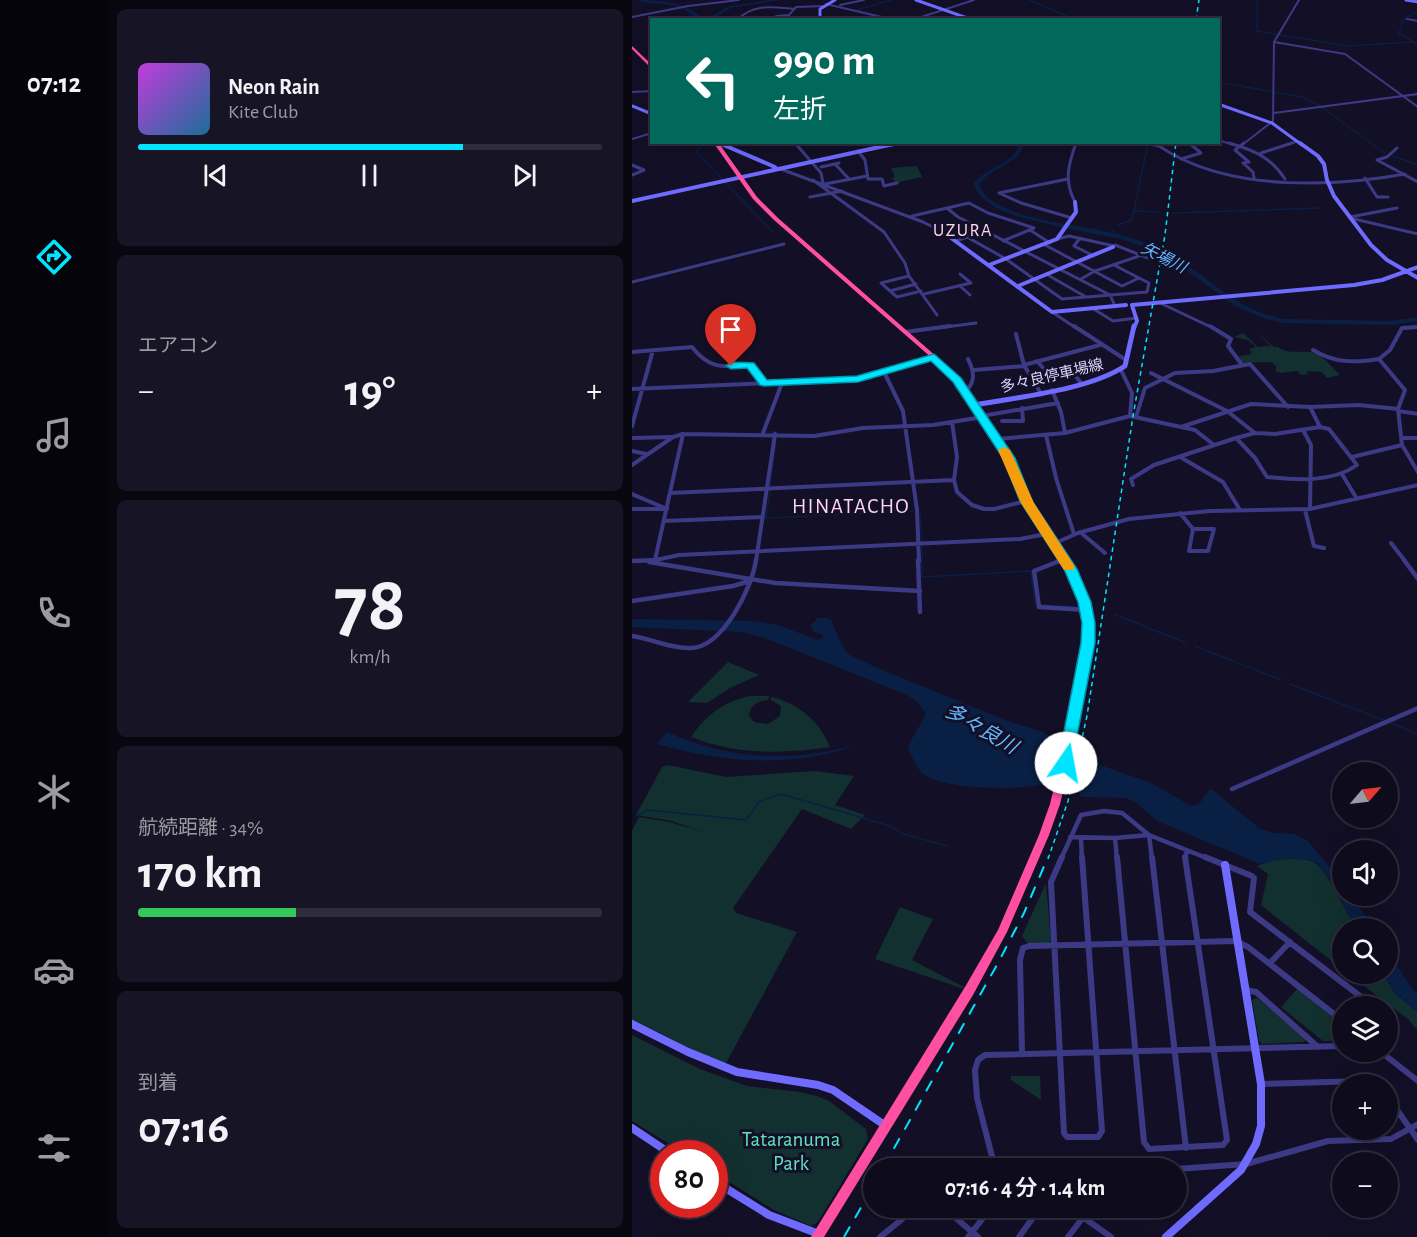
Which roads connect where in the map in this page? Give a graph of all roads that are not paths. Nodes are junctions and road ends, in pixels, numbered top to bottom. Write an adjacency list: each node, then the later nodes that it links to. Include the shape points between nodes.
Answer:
1 (692, 0): 11 (street)
2 (739, 0): 9 (street)
3 (835, 0): 12 (street)
4 (864, 0): 13 (street)
5 (916, 0): 15 (street)
6 (974, 0): 15 (street)
7 (1298, 0): 25 (street)
8 (1406, 0): 10 (street)
9 (731, 1): 11 (street)
10 (1418, 2)
11 (698, 5): 16 (street)
12 (825, 5): 13 (street); 14 (street); 19 (street)
13 (836, 6): 20 (street)
14 (795, 9): 17 (street, via 758,6); 18 (street, via 789,15)
15 (944, 9): 21 (street); 22 (street)
16 (632, 17)
17 (739, 18)
18 (775, 18)
19 (820, 18)
20 (886, 18)
21 (918, 18)
22 (968, 18)
23 (1407, 19): 24 (street)
24 (1418, 21)
25 (1274, 42): 31 (street, via 1345,54); 36 (street)
26 (632, 47): 27 (highway)
27 (650, 66)
28 (650, 90): 29 (street)
29 (632, 92)
30 (1418, 94): 31 (street)
31 (1401, 96): 34 (street); 36 (street)
32 (632, 106): 35 (street)
33 (1220, 106): 37 (street)
34 (1418, 107)
35 (650, 113)
36 (1274, 113): 37 (street)
37 (1272, 123): 41 (street); 49 (street)
38 (650, 134): 39 (street)
39 (632, 139)
40 (1220, 141): 49 (street)
41 (1298, 141): 52 (street); 68 (street, via 1321,159)
42 (717, 144): 60 (highway)
43 (721, 144): 57 (street)
44 (796, 144): 54 (street)
45 (894, 144): 51 (street)
46 (1076, 144): 62 (street)
47 (1150, 144): 53 (street)
48 (1190, 144): 53 (street, via 1200,153)
49 (1241, 147): 52 (street); 63 (street, via 1235,150 1249,162 1243,164)
50 (1397, 148): 58 (street, via 1378,160)
51 (858, 152): 54 (street); 61 (street, via 865,160)
52 (1261, 153): 66 (street)
53 (1181, 159): 63 (street, via 1216,173)
54 (810, 161): 57 (street); 71 (street, via 821,173)
55 (632, 165): 59 (street, via 644,170)
56 (821, 167): 65 (street, via 837,164)
57 (776, 168): 60 (street); 67 (street)
58 (1405, 174): 64 (street); 69 (street)
59 (632, 176)
60 (740, 176): 76 (street); 134 (highway, via 776,219)
61 (867, 176): 65 (street); 70 (street, via 882,179 884,186)
62 (1068, 178): 77 (street, via 1067,188); 81 (street, via 1000,193)
63 (1254, 178): 66 (street)
64 (1366, 178): 68 (street); 75 (street, via 1377,197)
65 (849, 179): 71 (street)
66 (1284, 179): 68 (street)
67 (813, 180): 71 (street); 73 (street)
68 (1327, 180): 82 (street)
69 (1418, 182)
70 (897, 183)
71 (824, 184): 72 (street)
72 (842, 191): 73 (street); 80 (street)
73 (830, 193): 74 (street); 109 (street, via 881,229 905,263)
74 (810, 197)
75 (1388, 197)
76 (632, 201)
77 (1075, 202): 81 (street)
78 (1397, 207): 82 (street)
79 (947, 208): 80 (street); 83 (street, via 969,202 988,213 1034,228); 84 (street)
80 (912, 216): 85 (street)
81 (1072, 218): 89 (street)
82 (1350, 218): 86 (street); 106 (street, via 1375,249)
83 (1030, 230): 91 (street); 93 (street)
84 (984, 231): 87 (street); 91 (street)
85 (943, 232): 90 (street)
86 (1418, 234)
87 (967, 237): 90 (street); 99 (street)
88 (1080, 238): 89 (street); 94 (street); 96 (street, via 1073,245)
89 (1057, 239): 93 (street)
90 (956, 241): 101 (street)
91 (1003, 242): 95 (street)
92 (784, 244): 114 (street)
93 (1048, 244): 95 (street); 100 (street)
94 (1113, 247): 96 (street); 97 (street)
95 (1025, 252): 99 (street); 104 (street)
96 (1092, 255): 100 (street)
97 (1142, 255): 98 (street); 102 (street)
98 (1148, 258)
99 (1006, 259): 101 (street); 112 (street)
100 (1077, 262): 104 (street); 105 (street)
101 (989, 265): 117 (street)
102 (1114, 265): 105 (street); 110 (street)
103 (1418, 267): 106 (street)
104 (1059, 269): 108 (street); 113 (street)
105 (1095, 271): 113 (street); 118 (street)
106 (1406, 271): 111 (street); 125 (street, via 1354,285)
107 (960, 273): 116 (street, via 971,283)
108 (1046, 274): 112 (street); 124 (street)
109 (909, 276): 115 (street); 119 (street, via 881,283)
110 (1139, 278): 118 (street); 121 (street, via 1149,283 1148,291)
111 (1418, 278)
112 (1034, 279): 117 (street); 124 (street, via 1062,299)
113 (1081, 279): 123 (street)
114 (632, 282)
115 (916, 284): 119 (street); 120 (street)
116 (960, 286): 120 (street); 122 (street)
117 (1018, 286): 129 (street)
118 (1122, 286): 121 (street)
119 (890, 291): 120 (street, via 897,297)
120 (923, 293): 130 (street)
121 (1134, 293): 123 (street)
122 (970, 295)
123 (1110, 295): 124 (street); 127 (street)
124 (1086, 297)
125 (1158, 302): 131 (street, via 1132,305); 146 (street, via 1226,334 1231,339 1228,346)
126 (1126, 305): 127 (street)
127 (1115, 306): 128 (street)
128 (1092, 308): 129 (street); 131 (street, via 1113,321)
129 (1052, 312): 136 (street)
130 (937, 315)
131 (1137, 318): 143 (street, 多々良停車場線)
132 (976, 323): 134 (street)
133 (1418, 327): 142 (street, via 1402,328 1390,350)
134 (905, 332): 140 (highway)
135 (1016, 334): 145 (street)
136 (1100, 345): 143 (street); 144 (street)
137 (653, 350): 139 (street); 155 (street, via 692,347 708,365 750,365); 157 (street)
138 (1313, 350): 142 (street, via 1343,362)
139 (632, 352)
140 (934, 357): 150 (street); 160 (highway)
141 (968, 359): 148 (street)
142 (1379, 359): 167 (street, via 1405,390)
143 (1126, 360): 149 (street, 多々良停車場線)
144 (1037, 361): 145 (street); 153 (street, via 1051,377)
145 (1025, 365): 148 (street); 153 (street)
146 (1242, 365): 152 (street, via 1176,373); 164 (street, via 1252,365)
147 (1070, 369): 156 (street)
148 (974, 370): 160 (street, via 974,383)
149 (1121, 370): 156 (street, 多々良停車場線); 170 (street, via 1132,393)
150 (884, 372): 154 (street, via 858,379); 176 (street, via 903,411)
151 (1151, 373): 152 (street)
152 (1165, 379): 168 (street); 172 (street, via 1145,388)
153 (1033, 381): 161 (street)
154 (782, 382): 155 (street); 183 (street)
155 (764, 383): 157 (street)
156 (1081, 383): 159 (street, 多々良停車場線)
157 (642, 388): 158 (street); 175 (street)
158 (632, 389)
159 (1052, 389): 161 (street, 多々良停車場線); 162 (street)
160 (966, 391): 163 (highway)
161 (1040, 392): 163 (street, 多々良停車場線)
162 (1058, 403): 166 (street); 180 (street)
163 (976, 405): 171 (highway)
164 (1288, 407): 165 (street); 168 (street, via 1251,404)
165 (1310, 407): 167 (street, via 1356,404); 177 (street)
166 (1022, 408): 171 (street); 173 (street, via 1023,421)
167 (1398, 410): 169 (street); 189 (street)
168 (1227, 411): 178 (street); 181 (street)
169 (1418, 414)
170 (1130, 416): 172 (street); 180 (street)
171 (983, 417): 174 (street); 191 (highway)
172 (1136, 417): 178 (street)
173 (1002, 421)
174 (952, 422): 176 (street); 202 (street, via 958,457)
175 (632, 426)
176 (904, 426): 184 (street, via 814,436); 203 (street)
177 (1320, 427): 179 (street); 197 (street, via 1329,429)
178 (1178, 428): 192 (street, via 1200,432)
179 (1303, 430): 181 (street); 201 (street, via 1311,445)
180 (1065, 433): 185 (street)
181 (1255, 433): 188 (street)
182 (683, 434): 183 (street); 186 (street); 207 (street)
183 (763, 434): 184 (street)
184 (775, 434): 206 (street)
185 (1046, 435): 191 (street); 219 (street, via 1060,494)
186 (673, 436): 187 (street); 195 (street)
187 (632, 438)
188 (1236, 438): 192 (street); 201 (street, via 1267,477)
189 (1402, 438): 190 (street); 193 (street)
190 (1418, 438)
191 (997, 439): 210 (highway, via 1011,461)
192 (1214, 445): 196 (street)
193 (1402, 446): 197 (street); 199 (street)
194 (632, 451): 195 (street)
195 (647, 455): 198 (street)
196 (1180, 457): 204 (street, via 1146,470 1131,479); 214 (street, via 1223,482)
197 (1351, 457): 200 (street, via 1357,465)
198 (632, 465)
199 (1418, 472)
200 (1342, 474): 201 (street); 209 (street)
201 (1311, 478): 213 (street)
202 (954, 480): 203 (street); 210 (street, via 957,492 966,501 984,509)
203 (914, 482): 206 (street); 222 (street)
204 (1133, 485)
205 (1418, 485): 209 (street)
206 (767, 488): 207 (street); 216 (street)
207 (670, 493): 212 (street)
208 (632, 494): 212 (street)
209 (1357, 499): 213 (street)
210 (1026, 501): 220 (highway)
211 (632, 509): 212 (street)
212 (666, 509): 217 (street)
213 (1308, 509): 214 (street); 224 (street, via 1314,546)
214 (1240, 510): 215 (street)
215 (1180, 513): 218 (street); 219 (street)
216 (764, 517): 217 (street); 225 (street)
217 (664, 521): 227 (street)
218 (1193, 529): 218 (street, via 1189,551 1208,551 1214,529)
219 (1077, 533): 223 (street); 226 (street)
220 (1046, 534): 222 (street); 223 (highway)
221 (1391, 543): 231 (street)
222 (919, 544): 225 (street); 233 (street)
223 (1053, 544): 228 (highway)
224 (1324, 548)
225 (759, 551): 227 (street); 232 (street)
226 (1105, 554)
227 (655, 560): 230 (street)
228 (1064, 560): 235 (highway); 235 (street, via 1034,571 1039,607)
229 (632, 561): 230 (street)
230 (648, 562): 232 (street)
231 (1418, 579)
232 (752, 580): 233 (street); 234 (street); 237 (street, via 719,635 706,645 688,648)
233 (920, 591): 236 (street)
234 (632, 601)
235 (1087, 610): 273 (highway, via 1088,643 1066,763 1044,835 1002,932)
236 (920, 612)
237 (632, 636)
238 (1418, 708): 239 (street)
239 (1232, 789)
240 (1149, 835): 241 (street, via 1125,815 1104,811 1078,816); 243 (street); 244 (street); 250 (street)
241 (1070, 837): 242 (street); 252 (street, via 1051,882)
242 (1081, 838): 243 (street); 251 (street)
243 (1115, 838): 249 (street)
244 (1186, 850): 245 (street); 247 (street)
245 (1225, 865): 246 (street); 248 (street, via 1254,878 1250,912)
246 (1236, 941): 247 (street); 253 (street); 254 (street)
247 (1198, 942): 250 (street); 261 (street)
248 (1290, 942): 253 (street); 255 (street)
249 (1125, 943): 250 (street); 251 (street); 264 (street)
250 (1161, 943): 262 (street)
251 (1089, 944): 252 (street); 263 (street)
252 (1054, 945): 265 (street, via 1027,946 1021,954); 266 (street)
253 (1270, 963): 256 (street)
254 (1244, 990): 259 (street, via 1256,992); 260 (street)
255 (1360, 996)
256 (1332, 1012)
257 (632, 1024): 273 (street, via 737,1072 833,1090)
258 (1332, 1046): 259 (street)
259 (1318, 1047): 260 (street)
260 (1254, 1048): 261 (street); 270 (street)
261 (1214, 1049): 262 (street); 278 (street, via 1226,1140 1223,1146)
262 (1174, 1050): 264 (street); 278 (street)
263 (1097, 1052): 264 (street); 266 (street); 266 (street, via 1102,1134 1098,1137 1070,1137 1064,1132)
264 (1136, 1052): 278 (street, via 1146,1146)
265 (1022, 1053): 266 (street); 279 (street, via 985,1055 976,1062 979,1106)
266 (1060, 1053)
267 (1394, 1062): 268 (street)
268 (1418, 1081)
269 (1332, 1082): 270 (street)
270 (1260, 1084): 280 (street, via 1261,1126)
271 (1398, 1112): 275 (street)
272 (1418, 1124): 275 (street)
273 (886, 1126): 290 (highway)
274 (632, 1128): 276 (street)
275 (1410, 1130): 277 (street); 280 (street, via 1391,1139 1328,1141)
276 (650, 1140)
277 (1418, 1140)
278 (1186, 1148)
279 (992, 1158)
280 (1246, 1164): 281 (street); 295 (street)
281 (1187, 1168)
282 (728, 1190): 290 (street, via 769,1215)
283 (904, 1218): 291 (street)
284 (955, 1218): 289 (street)
285 (984, 1218): 289 (street)
286 (1033, 1218): 292 (street)
287 (1082, 1218): 293 (street)
288 (1087, 1218): 294 (street)
289 (973, 1235)
290 (820, 1236)
291 (880, 1237)
292 (1019, 1237)
293 (1068, 1237)
294 (1111, 1237)
295 (1166, 1237)

